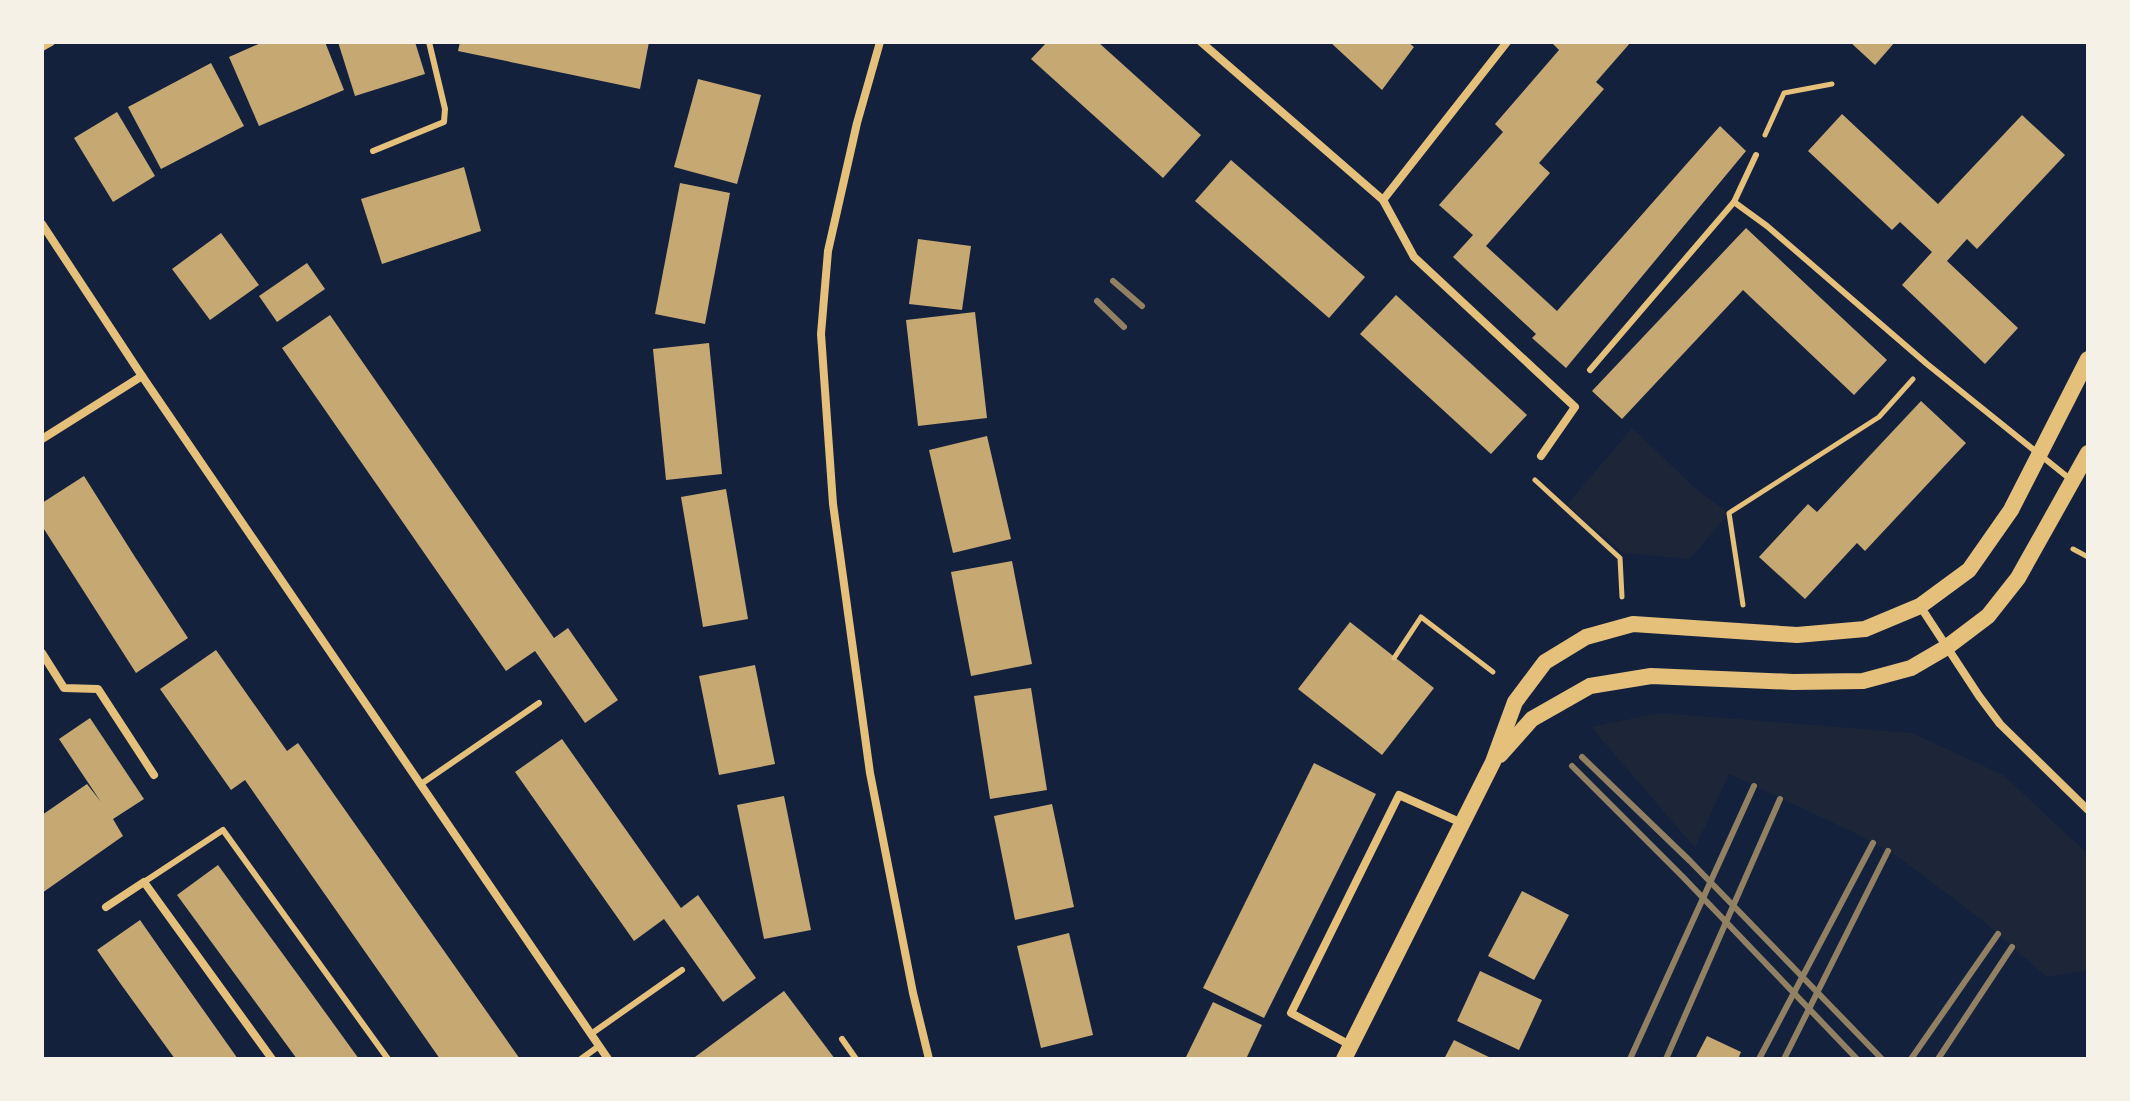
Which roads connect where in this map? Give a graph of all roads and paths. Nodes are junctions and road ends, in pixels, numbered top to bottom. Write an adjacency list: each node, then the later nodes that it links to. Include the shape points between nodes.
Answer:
1 (51, 42): 6 (street)
2 (429, 42): 8 (lane, via 444,122)
3 (880, 42): 49 (street, via 828,251 821,334 833,504 870,773)
4 (1201, 42): 10 (street)
5 (1507, 42): 10 (street)
6 (42, 47)
7 (1832, 84): 9 (path, via 1784,93)
8 (373, 151)
9 (1756, 155): 11 (lane)
10 (1383, 200): 20 (street, via 1414,257 1575,407)
11 (1734, 202): 14 (lane); 15 (lane)
12 (42, 224): 16 (street)
13 (2088, 359): 19 (main road)
14 (1927, 364): 19 (lane); 25 (path, via 1879,417 1729,513)
15 (1590, 370)
16 (142, 376): 17 (street); 34 (street)
17 (42, 439)
18 (2088, 453): 21 (main road)
19 (2039, 454): 21 (lane); 26 (main road, via 2011,510 1969,570)
20 (1541, 456): 24 (path, via 1529,474 1622,556)
21 (2073, 481): 27 (main road, via 2018,578 1988,616)
22 (2073, 549): 23 (path)
23 (2088, 557)
24 (1622, 598)
25 (1743, 606)
26 (1920, 606): 27 (street); 32 (main road, via 1865,629 1797,635 1633,624 1586,637 1545,662 1515,702)
27 (1947, 647): 32 (main road, via 1911,668 1863,681 1651,676 1590,686 1532,719); 35 (street, via 2000,724)
28 (42, 653): 33 (street, via 64,688 98,689)
29 (1394, 658): 30 (path, via 1421,617)
30 (1493, 672)
31 (539, 703): 34 (lane)
32 (1493, 762): 36 (main road)
33 (154, 775)
34 (421, 784): 40 (street)
35 (2088, 810)
36 (1464, 824): 43 (main road); 43 (street, via 1399,795 1291,1013)
37 (144, 882): 38 (street); 44 (street); 45 (lane, via 223,830)
38 (106, 907)
39 (682, 970): 40 (lane)
40 (591, 1034): 42 (street)
41 (842, 1039): 48 (lane)
42 (599, 1046): 46 (lane); 47 (street)
43 (1348, 1052)
44 (272, 1059)
45 (388, 1059)
46 (581, 1059)
47 (608, 1059)
48 (856, 1059)
49 (929, 1059)

